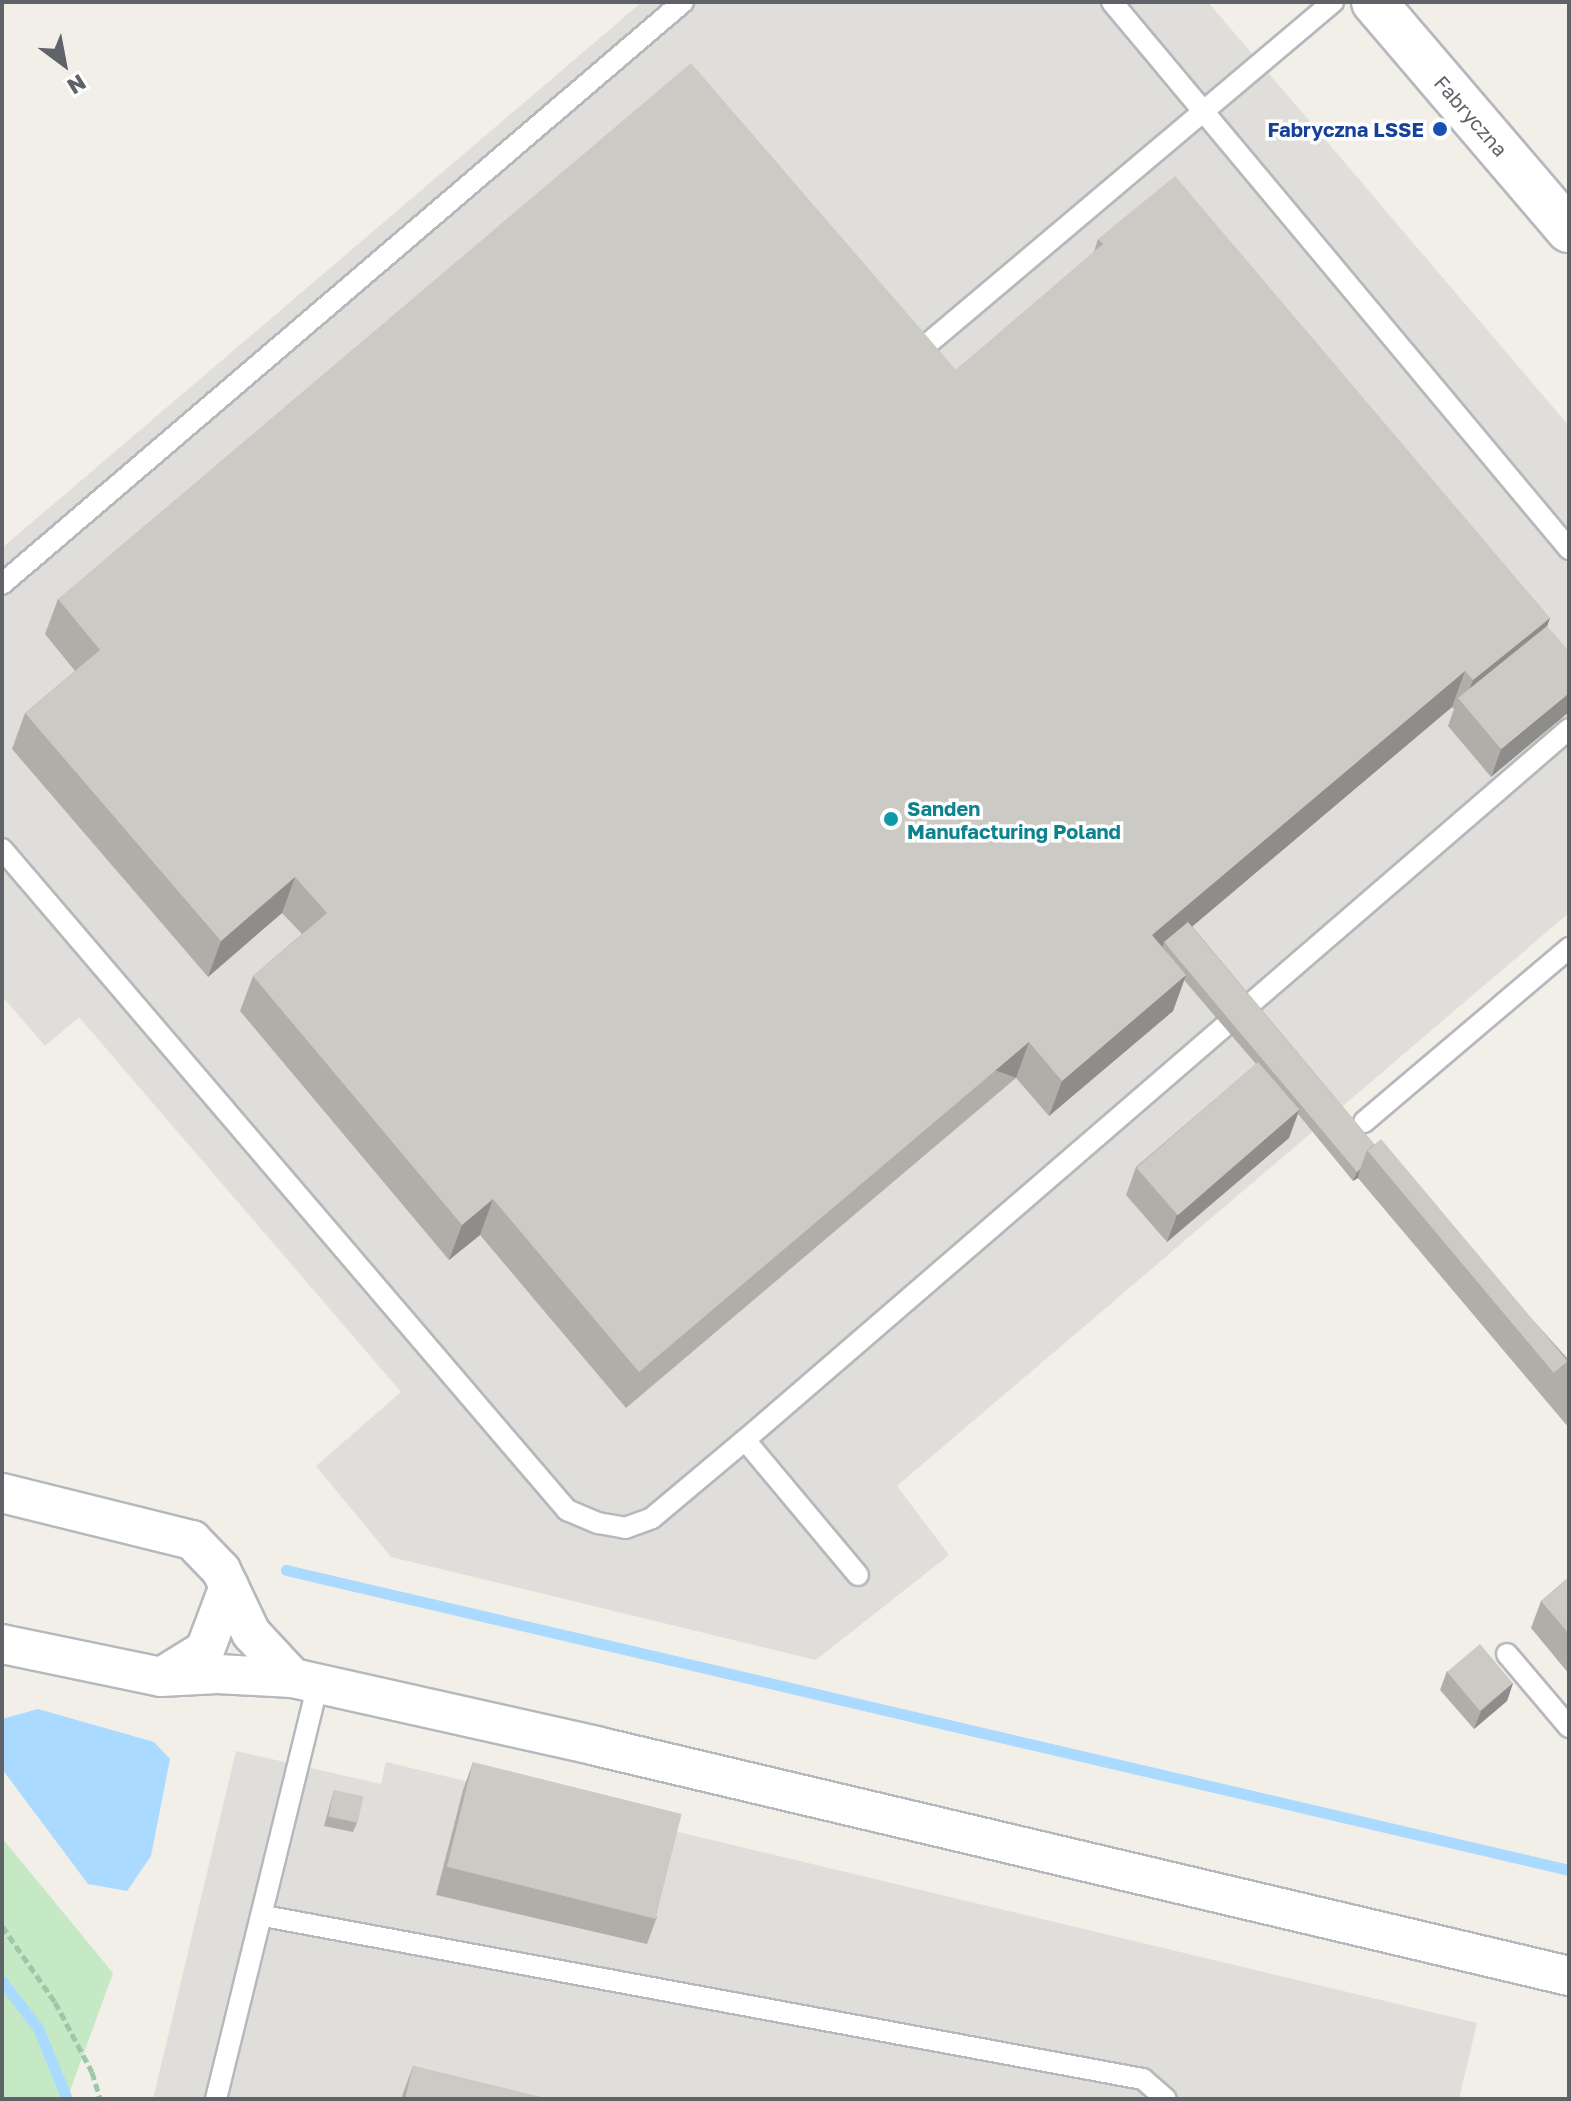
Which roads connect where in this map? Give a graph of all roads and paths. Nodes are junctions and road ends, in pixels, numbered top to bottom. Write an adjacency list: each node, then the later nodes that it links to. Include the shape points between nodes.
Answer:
1 (683, 2): 9 (lane)
2 (1112, 2): 5 (lane)
3 (1333, 2): 5 (lane)
4 (1374, 2): 6 (main road, Fabryczna)
5 (1202, 111): 7 (lane); 8 (lane)
6 (1569, 230)
7 (918, 352)
8 (1569, 549)
9 (2, 584)
10 (1569, 729): 14 (lane)
11 (2, 849): 14 (lane, via 567,1510 625,1528 652,1518)
12 (1569, 948): 13 (lane)
13 (1364, 1122)
14 (745, 1440): 16 (lane)
15 (2, 1493): 17 (street, via 192,1540)
16 (858, 1575)
17 (229, 1586): 20 (street, via 205,1650); 21 (street, via 251,1633)
18 (2, 1644): 20 (street)
19 (1507, 1654): 22 (lane)
20 (161, 1677): 21 (street, via 217,1674)
21 (305, 1681): 23 (lane); 25 (street)
22 (1569, 1727)
23 (264, 1916): 27 (lane); 28 (lane, via 1143,2079)
24 (2, 1926): 26 (path, via 55,2002 92,2072)
25 (1569, 1976)
26 (100, 2099)
27 (216, 2099)
28 (1166, 2099)

